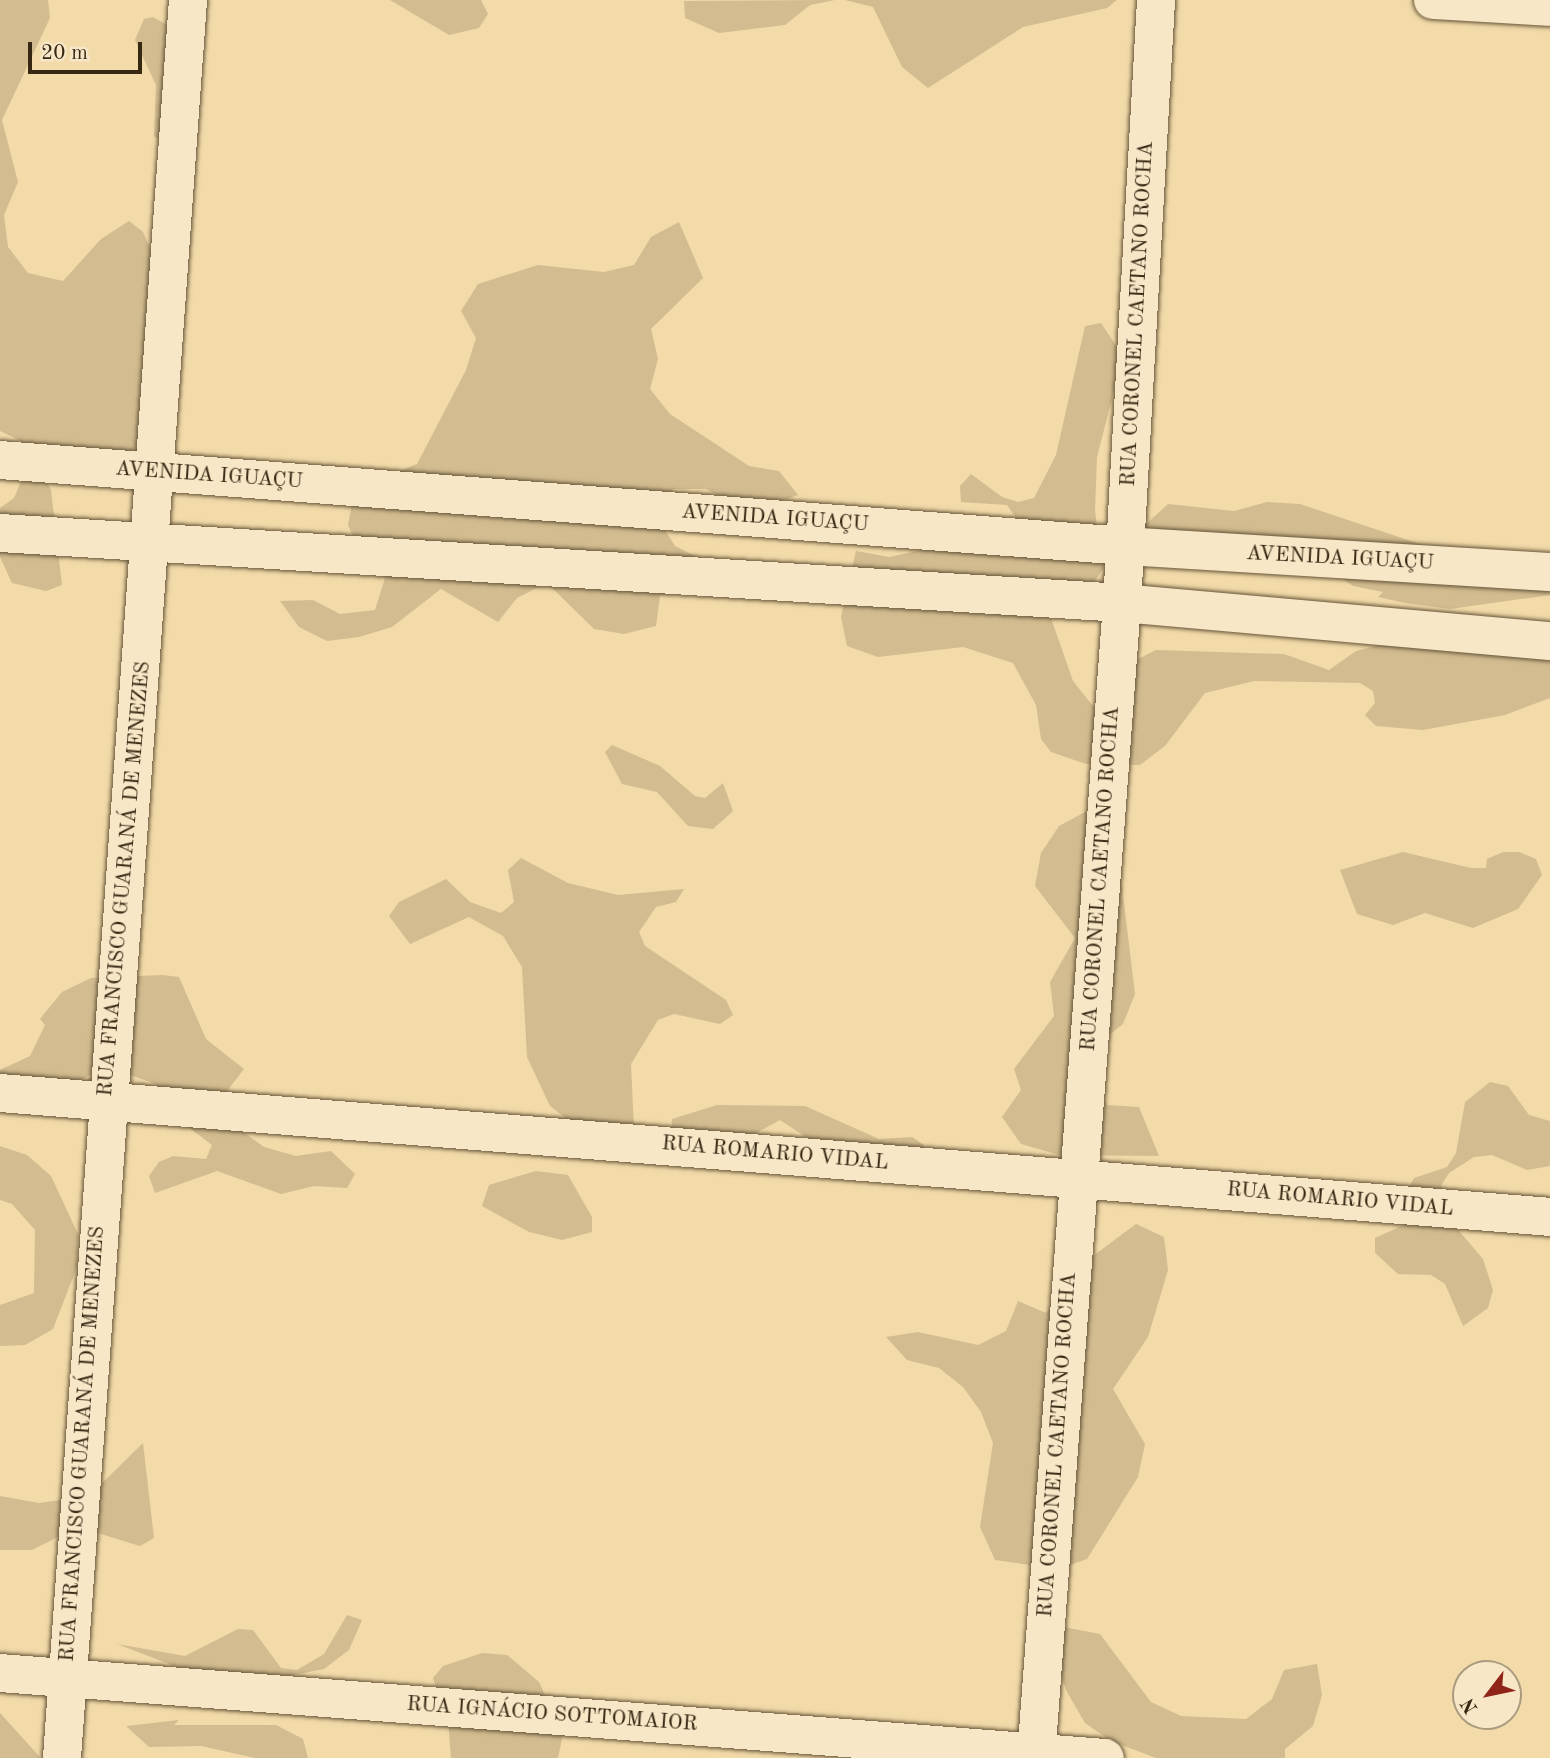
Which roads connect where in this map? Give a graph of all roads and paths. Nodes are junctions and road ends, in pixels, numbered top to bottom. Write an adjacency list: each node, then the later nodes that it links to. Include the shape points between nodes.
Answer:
1 (188, 0): 6 (street, RUA FRANCISCO GUARANÁ DE MENEZES)
2 (1156, 0): 9 (street, RUA CORONEL CAETANO ROCHA)
3 (1433, 0): 4 (street)
4 (1550, 7)
5 (0, 460): 6 (street, AVENIDA IGUAÇU)
6 (158, 471): 8 (street, RUA FRANCISCO GUARANÁ DE MENEZES); 9 (street, AVENIDA IGUAÇU)
7 (0, 533): 8 (street)
8 (152, 545): 11 (street); 14 (street, RUA FRANCISCO GUARANÁ DE MENEZES)
9 (1125, 546): 10 (street, AVENIDA IGUAÇU); 11 (street, RUA CORONEL CAETANO ROCHA)
10 (1550, 572)
11 (1122, 603): 12 (street); 15 (street, RUA CORONEL CAETANO ROCHA)
12 (1550, 641)
13 (0, 1093): 14 (street, RUA ROMARIO VIDAL)
14 (107, 1099): 15 (street, RUA ROMARIO VIDAL); 18 (street, RUA FRANCISCO GUARANÁ DE MENEZES)
15 (1078, 1179): 16 (street, RUA ROMARIO VIDAL); 19 (street, RUA CORONEL CAETANO ROCHA)
16 (1550, 1217)
17 (0, 1673): 18 (street, RUA IGNÁCIO SOTTOMAIOR)
18 (67, 1678): 19 (street, RUA IGNÁCIO SOTTOMAIOR); 20 (street, RUA FRANCISCO GUARANÁ DE MENEZES)
19 (1036, 1756): 21 (street, RUA IGNÁCIO SOTTOMAIOR)
20 (62, 1758)
21 (1104, 1758)

